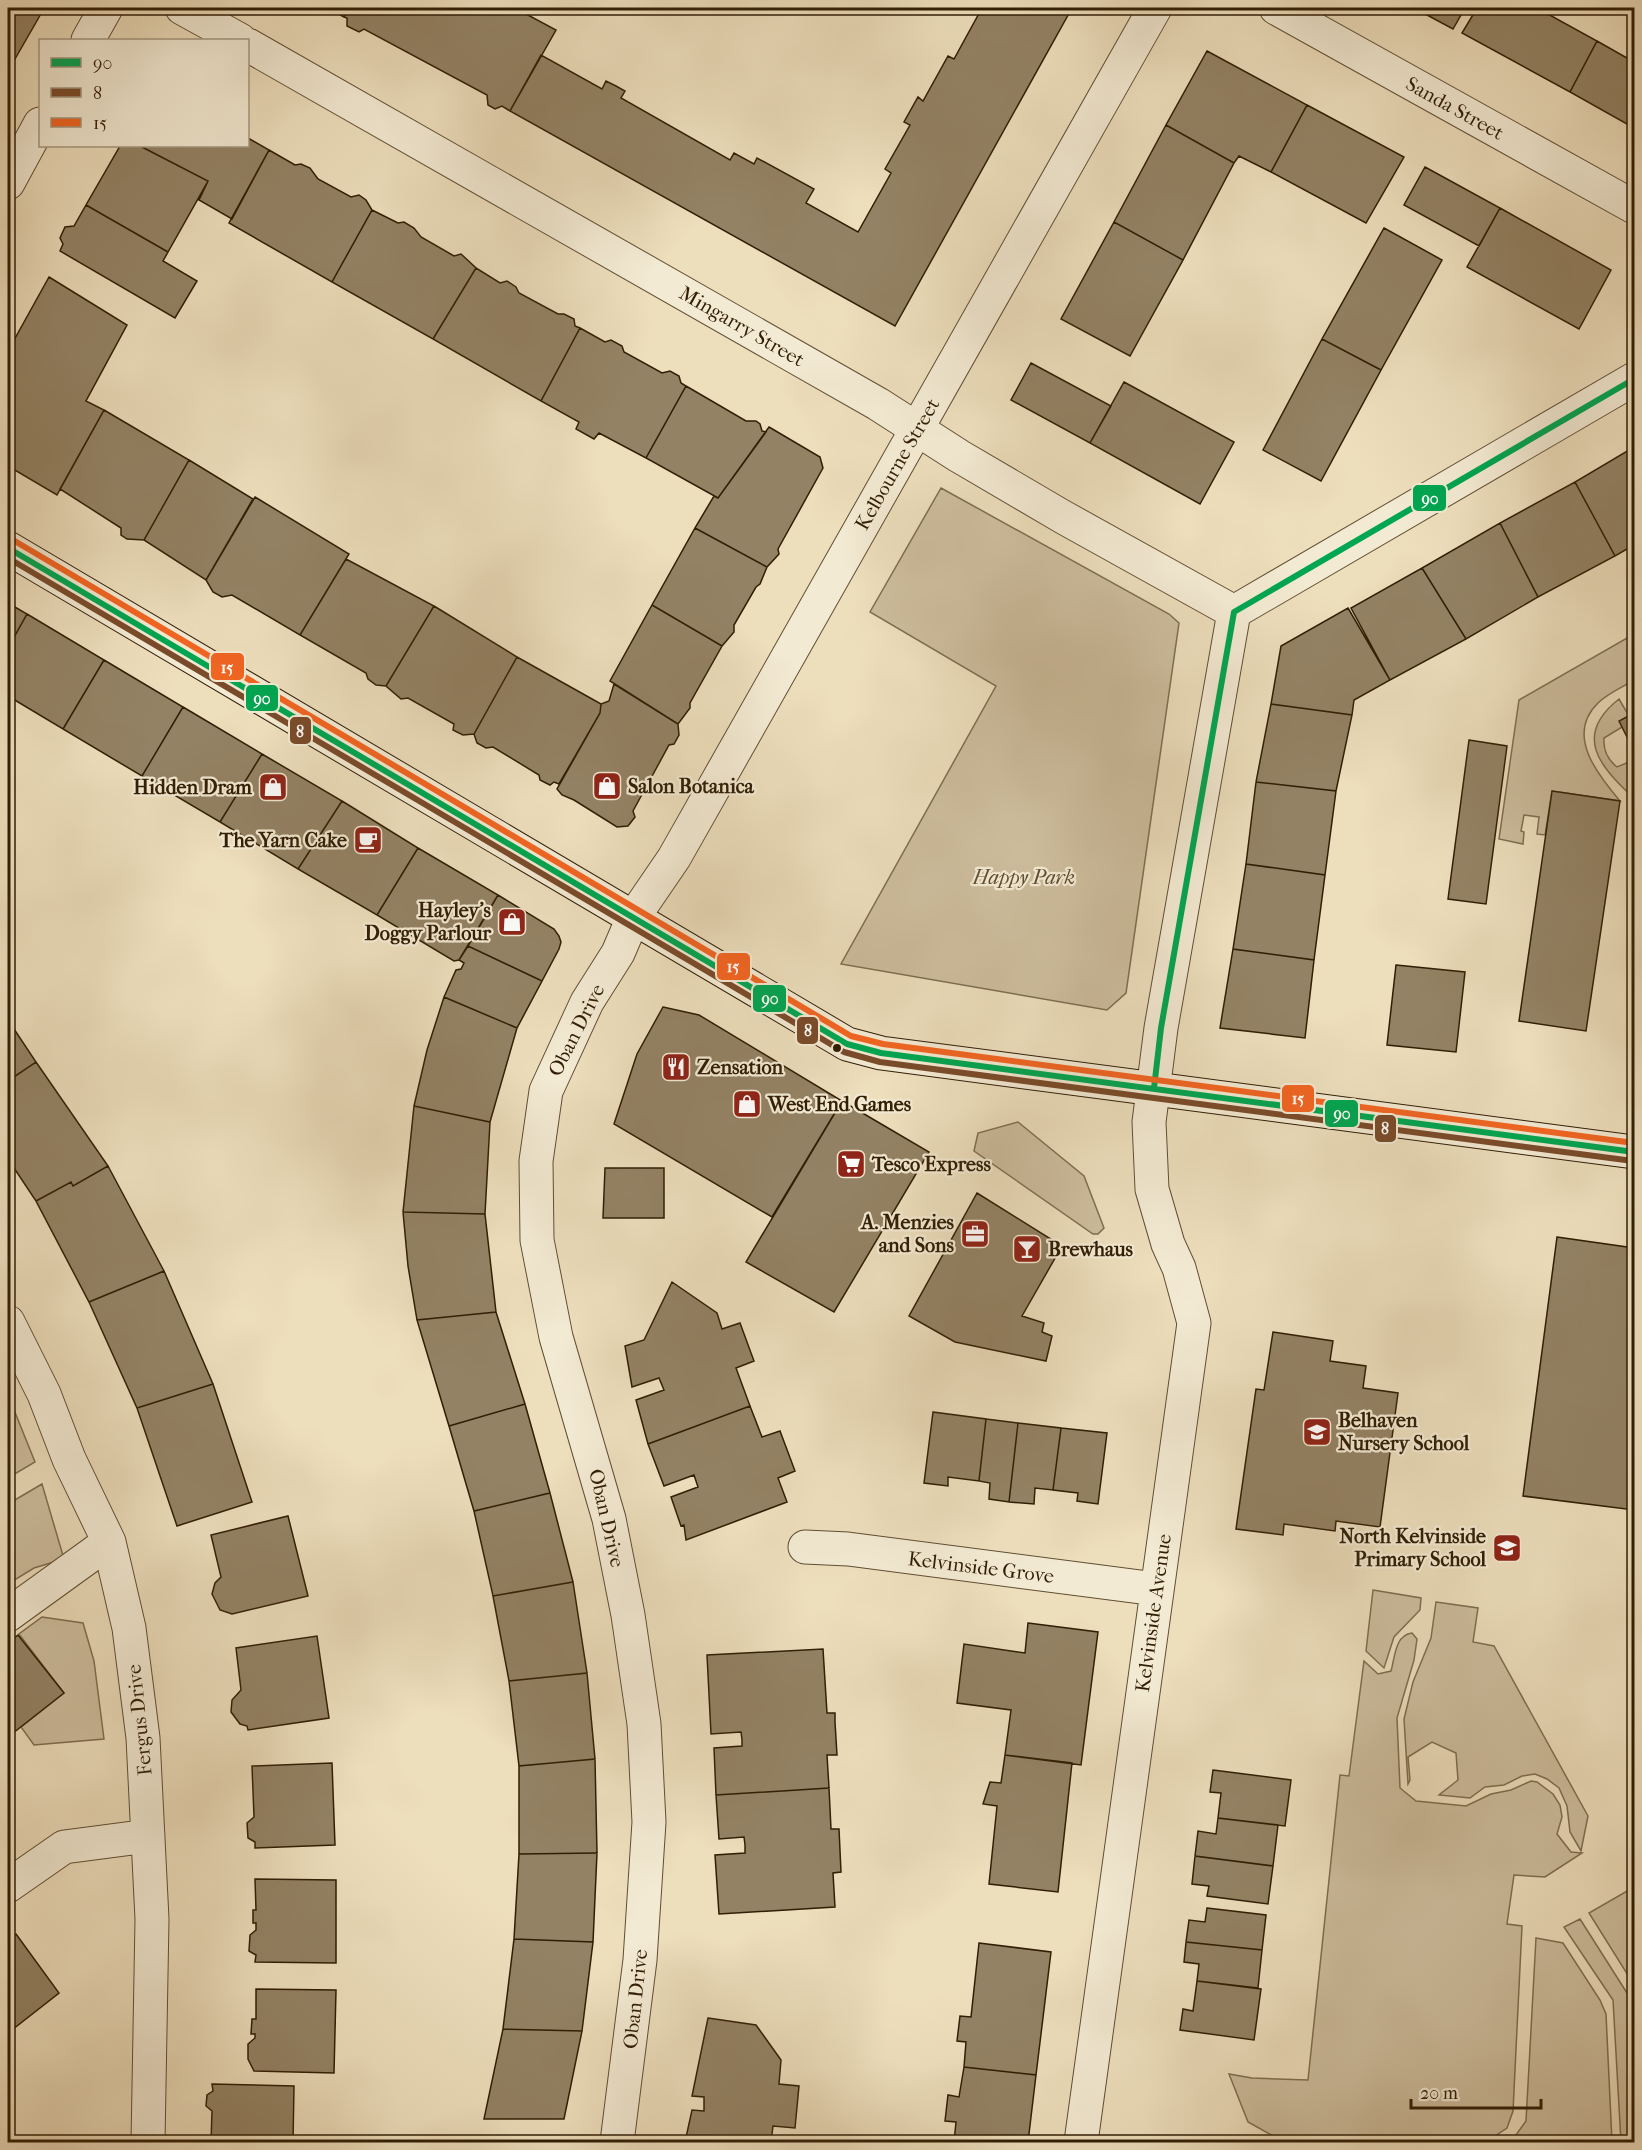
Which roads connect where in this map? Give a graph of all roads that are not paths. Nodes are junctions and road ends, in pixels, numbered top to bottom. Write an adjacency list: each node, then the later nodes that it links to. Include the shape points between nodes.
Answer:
1 (106, 8): 5 (street)
2 (182, 8): 6 (street)
3 (1155, 8): 12 (street, Kelbourne Street)
4 (1276, 8): 10 (street, Sanda Street)
5 (89, 39)
6 (238, 39)
7 (249, 46): 12 (street, Mingarry Street)
8 (39, 126): 9 (street)
9 (8, 183)
10 (1635, 207)
11 (1635, 379): 14 (street)
12 (919, 428): 14 (street, Mingarry Street, via 978,467); 15 (street, Kelbourne Street, via 674,858)
13 (8, 548): 15 (street)
14 (1234, 612): 16 (street, Kelvinside Avenue, via 1161,1028)
15 (633, 918): 16 (street, via 834,1037 862,1049); 26 (street, Oban Drive, via 618,953 587,1002 546,1091 536,1161 537,1240 556,1337 609,1519 644,1724 649,1822 640,1960)
16 (1154, 1088): 17 (street); 21 (street, Kelvinside Avenue, via 1149,1122 1152,1189 1194,1323)
17 (1635, 1152)
18 (8, 1322): 19 (street, Fergus Drive)
19 (109, 1542): 22 (street); 23 (street, Fergus Drive, via 129,1628 143,1738)
20 (806, 1547): 21 (street, Kelvinside Grove, via 848,1549)
21 (1156, 1589): 27 (street, Kelvinside Avenue)
22 (8, 1615)
23 (148, 1836): 24 (street, via 64,1847); 25 (street, Fergus Drive, via 152,1919)
24 (8, 1886)
25 (148, 2142)
26 (617, 2142)
27 (1081, 2142)

